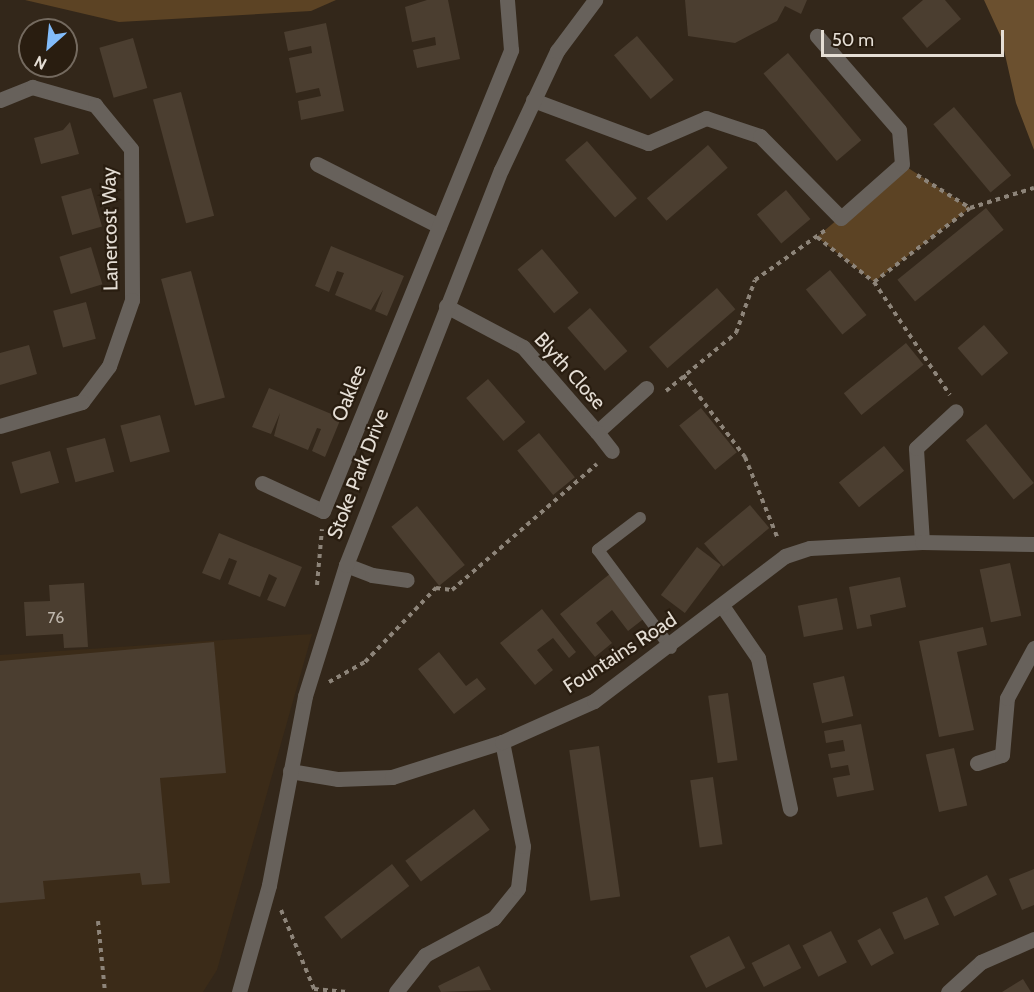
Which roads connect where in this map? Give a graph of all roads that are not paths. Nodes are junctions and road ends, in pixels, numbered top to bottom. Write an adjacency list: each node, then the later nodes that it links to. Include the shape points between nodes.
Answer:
1 (507, 0): 7 (street, Oaklee, via 511,50)
2 (595, 0): 5 (street, Stoke Park Drive, via 557,51)
3 (817, 36): 5 (street, via 899,130 902,164 841,218 760,136 706,118 648,143)
4 (0, 100): 11 (street, Lanercost Way, via 32,87 95,105 131,149 132,300 109,366 82,402)
5 (533, 100): 8 (street, Stoke Park Drive)
6 (317, 164): 7 (street)
7 (439, 226): 14 (street, Oaklee, via 323,512)
8 (446, 306): 12 (street, Blyth Close, via 523,347); 18 (street, Stoke Park Drive)
9 (652, 393): 12 (street, Blyth Close)
10 (956, 411): 16 (street, via 916,447)
11 (0, 426)
12 (597, 432): 13 (street, Blyth Close)
13 (612, 451)
14 (262, 483)
15 (640, 518): 21 (lane, via 598,550)
16 (922, 542): 17 (street, Fountains Road); 20 (street, Fountains Road, via 810,548 785,556)
17 (1034, 544)
18 (346, 564): 19 (street, via 372,576); 25 (street, Stoke Park Drive, via 305,696)
19 (407, 580)
20 (723, 607): 21 (street, Fountains Road); 26 (street, via 758,658)
21 (671, 648): 23 (street, Fountains Road, via 594,701)
22 (1034, 648): 24 (street, via 1007,698 1002,755)
23 (502, 742): 25 (street, Fountains Road, via 392,777 338,779); 29 (street, via 523,846 518,888 494,918 425,955)
24 (977, 763)
25 (290, 771): 28 (street, Stoke Park Drive, via 269,885)
26 (790, 809)
27 (1034, 939): 30 (street, via 981,962)
28 (239, 992)
29 (396, 992)
30 (948, 992)

